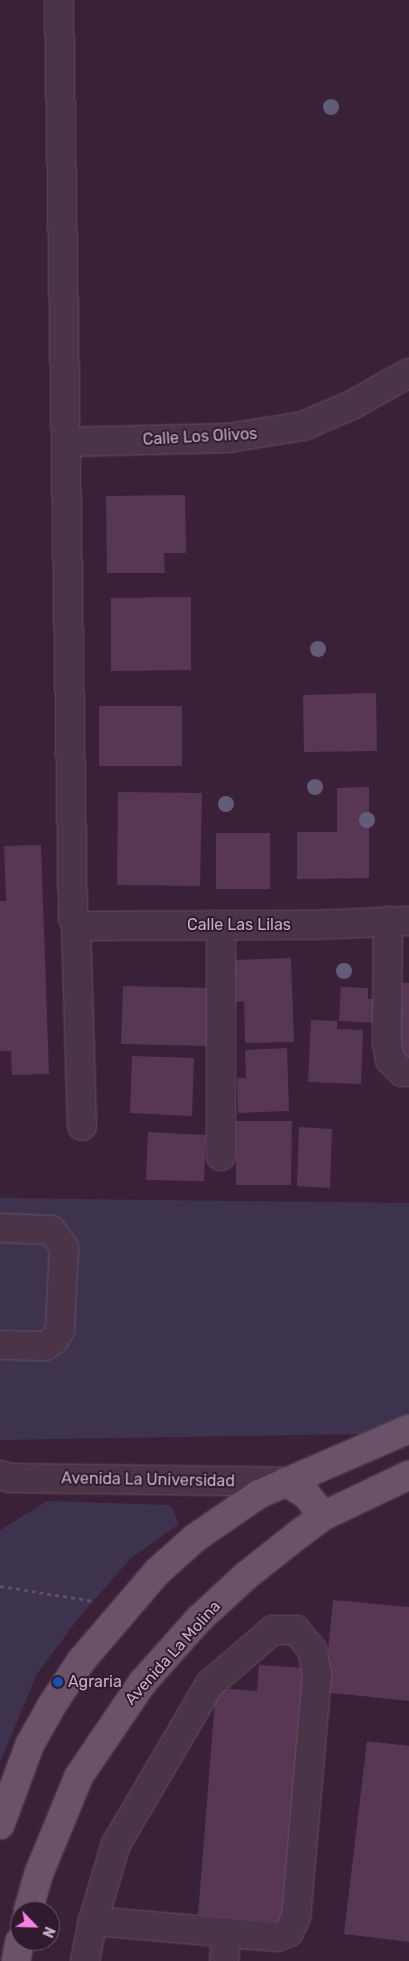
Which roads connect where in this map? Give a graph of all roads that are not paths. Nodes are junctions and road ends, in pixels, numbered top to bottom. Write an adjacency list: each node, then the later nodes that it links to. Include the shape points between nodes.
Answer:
1 (59, 0): 3 (street)
2 (409, 373): 3 (street, Calle Los Olivos, via 350,406 303,426 228,438)
3 (67, 442): 4 (street)
4 (74, 921): 6 (street, Calle Las Lilas, via 83,926); 8 (street)
5 (399, 921): 6 (street, Calle Las Lilas); 7 (street, via 387,1043 390,1060 402,1072)
6 (221, 925): 9 (street)
7 (409, 1072)
8 (82, 1126)
9 (221, 1156)
10 (0, 1228): 11 (street, via 50,1230 59,1236 64,1247 60,1330 54,1340 45,1346)
11 (0, 1345)
12 (409, 1429): 15 (main road)
13 (409, 1475): 16 (main road, Avenida La Molina)
14 (3, 1479): 15 (street, Avenida La Universidad)
15 (285, 1482): 16 (main road, via 306,1494); 17 (main road, via 233,1510 195,1538 124,1606 80,1661 52,1705 30,1744)
16 (323, 1516): 18 (main road, Avenida La Molina, via 247,1575 198,1620 144,1682 79,1776)
17 (0, 1825)
18 (31, 1901)
19 (94, 1921): 20 (street); 20 (street, via 116,1844 210,1684 273,1630 296,1630 312,1650 317,1674 296,1917 289,1932 277,1937); 21 (street)
20 (227, 1933): 22 (street)
21 (85, 1961)
22 (224, 1961)

